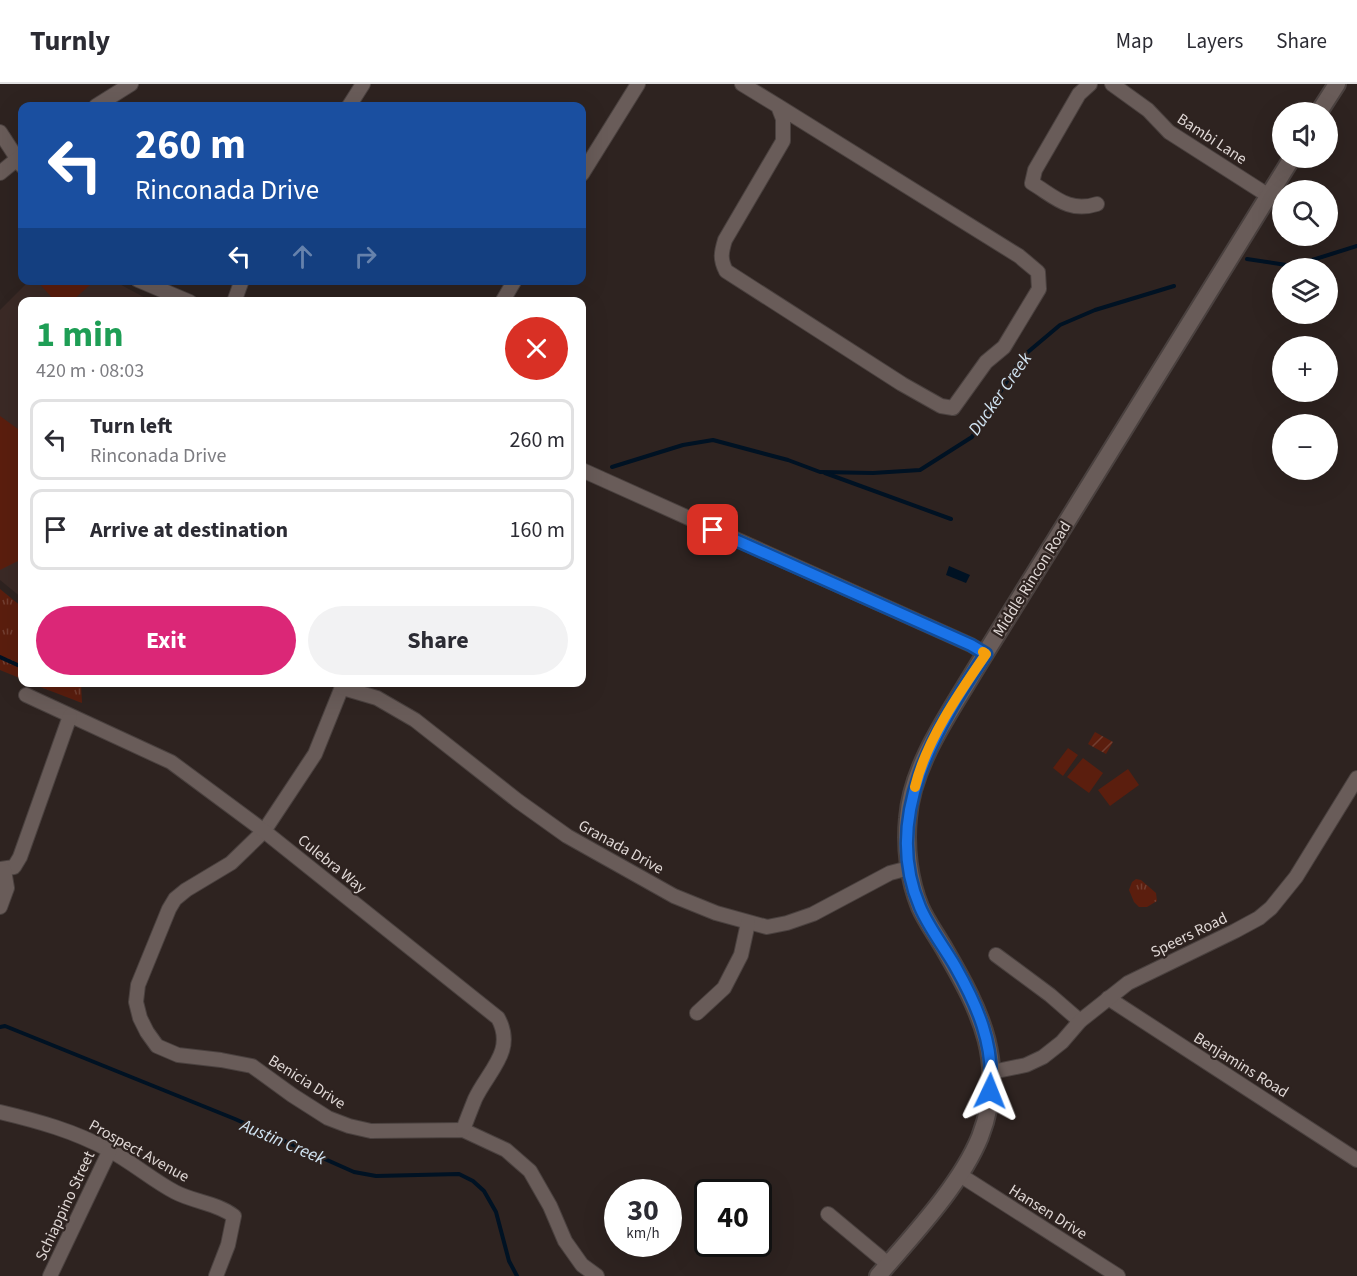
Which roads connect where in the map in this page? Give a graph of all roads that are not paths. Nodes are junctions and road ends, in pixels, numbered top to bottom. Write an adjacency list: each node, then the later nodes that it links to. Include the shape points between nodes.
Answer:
1 (131, 84): 8 (street)
2 (363, 84): 9 (street)
3 (638, 84): 15 (street)
4 (742, 84): 11 (street)
5 (1090, 84): 19 (street, via 1079,94 1049,145 1032,183 1070,207)
6 (1112, 84): 18 (street, Bambi Lane, via 1148,110 1169,132)
7 (1336, 84): 10 (street)
8 (102, 102)
9 (352, 102)
10 (1325, 102)
11 (778, 106): 11 (street, via 783,119 783,141 725,240 721,254 726,271 902,384 941,406 953,408 986,362 1004,347 1039,289 1038,272 1019,256)
12 (0, 132): 13 (street)
13 (18, 156)
14 (18, 162): 17 (street)
15 (586, 168)
16 (1287, 168): 18 (street, Middle Rincon Road)
17 (0, 173)
18 (1269, 196): 23 (street, Middle Rincon Road)
19 (1097, 204)
20 (150, 285): 21 (street)
21 (178, 297)
22 (586, 472): 23 (street)
23 (986, 654): 30 (street, Middle Rincon Road, via 933,739 919,772 908,817)
24 (343, 687): 29 (street, Benicia Drive, via 315,754)
25 (349, 687): 33 (street, Granada Drive, via 415,720 567,836 674,896)
26 (26, 695): 27 (street, Culebra Way)
27 (70, 716): 29 (street, Culebra Way, via 171,762); 31 (street, via 21,857 14,867)
28 (1357, 778): 35 (street, Speers Road, via 1296,878 1271,908 1235,931 1128,983)
29 (264, 831): 40 (street, Culebra Way, via 498,1018 504,1028 503,1052 476,1098); 40 (street, Benicia Drive, via 231,863 175,899 169,909 138,985 136,1002 147,1032 158,1046 178,1055 252,1066 328,1118 349,1126 371,1131)
30 (909, 868): 33 (street, Granada Drive, via 890,873 813,914 787,923 767,927); 38 (street, Middle Rincon Road, via 920,907 978,1012 988,1038)
31 (2, 870): 32 (street, via 7,888)
32 (0, 907)
33 (748, 923): 36 (street, via 741,955 724,988)
34 (996, 955): 37 (street)
35 (1108, 998): 37 (street, Speers Road); 42 (street, Benjamins Road)
36 (697, 1014)
37 (1080, 1021): 38 (street, Speers Road, via 1042,1058)
38 (992, 1072): 43 (street, Middle Rincon Road, via 980,1137)
39 (0, 1112): 41 (street, Prospect Avenue, via 50,1124)
40 (464, 1130): 48 (street, Benicia Drive, via 506,1150 530,1171 565,1241 582,1265)
41 (110, 1150): 46 (street, Schiappino Street); 47 (street, Prospect Avenue, via 176,1193 234,1216)
42 (1357, 1160)
43 (960, 1175): 45 (street, Middle Rincon Road); 49 (street, Hansen Drive)
44 (828, 1214): 45 (street)
45 (883, 1270)
46 (50, 1276)
47 (216, 1276)
48 (597, 1276)
49 (1118, 1276)

